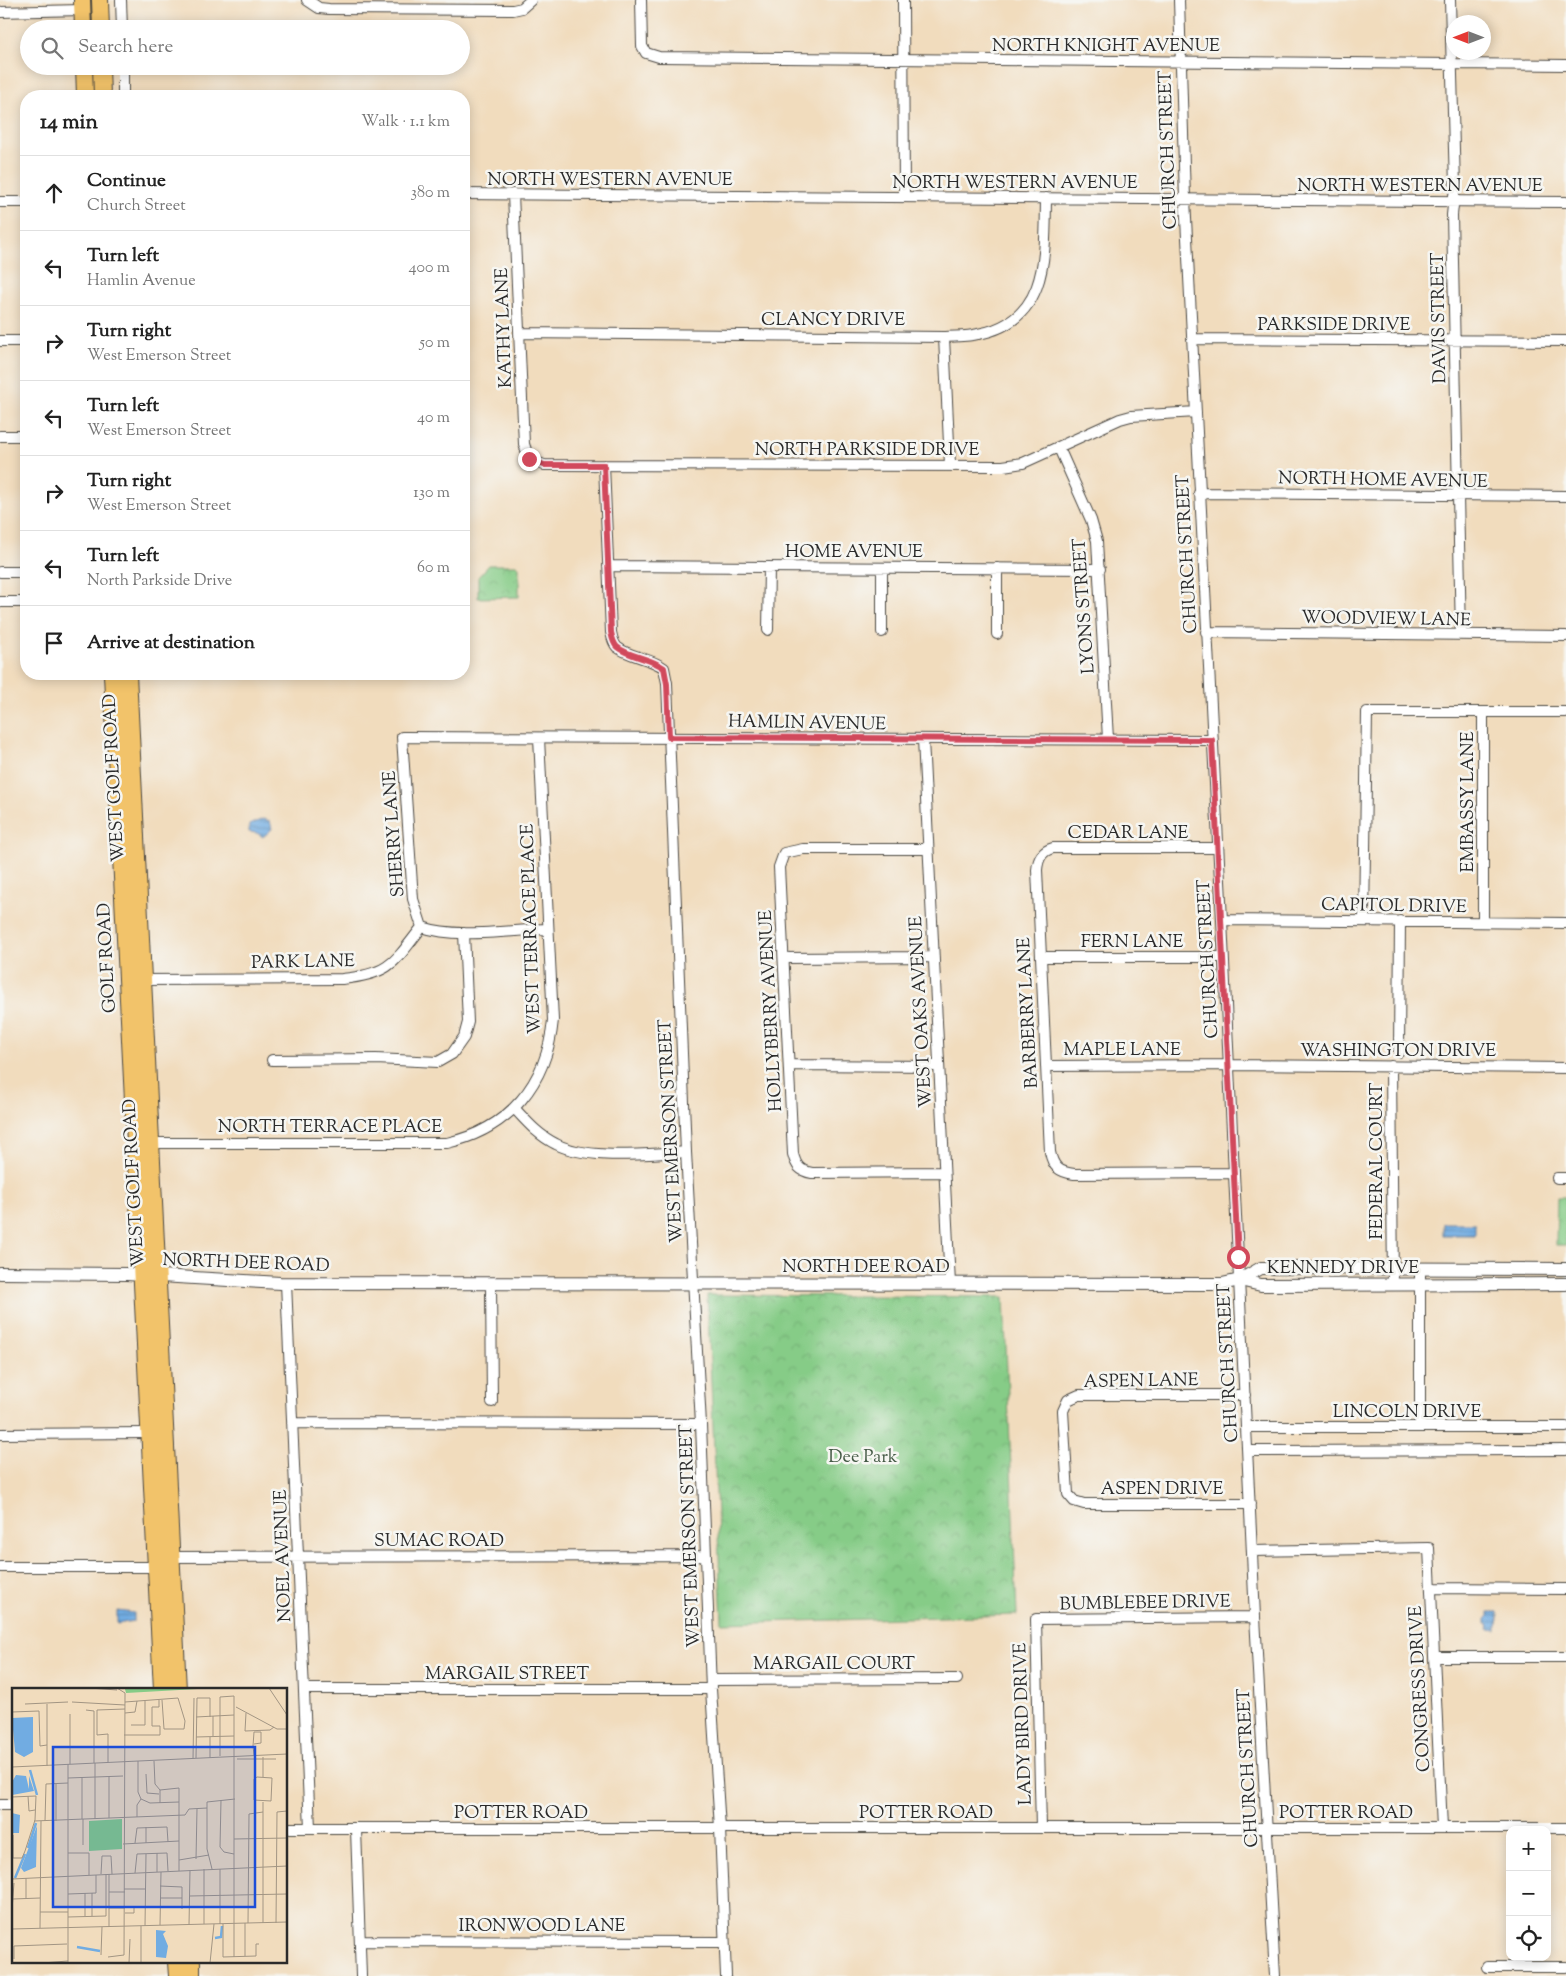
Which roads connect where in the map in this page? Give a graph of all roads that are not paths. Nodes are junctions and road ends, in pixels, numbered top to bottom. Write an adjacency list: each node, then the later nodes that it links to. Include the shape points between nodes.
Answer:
1 (100, 0): 12 (main road)
2 (122, 0): 13 (street)
3 (307, 0): 4 (street, via 319,8 328,9 513,10)
4 (532, 0)
5 (641, 0): 14 (street, NORTH KNIGHT AVENUE, via 641,40 646,52 659,57)
6 (903, 0): 14 (street)
7 (1179, 0): 15 (street, CHURCH STREET)
8 (1450, 0): 17 (street, DAVIS STREET)
9 (82, 5): 10 (street); 11 (main road)
10 (0, 12)
11 (83, 20)
12 (100, 20)
13 (122, 20)
14 (903, 60): 15 (street, NORTH KNIGHT AVENUE); 26 (street)
15 (1181, 62): 17 (street, NORTH KNIGHT AVENUE); 28 (street, CHURCH STREET)
16 (1566, 64): 17 (street, NORTH KNIGHT AVENUE)
17 (1452, 65): 31 (street, DAVIS STREET)
18 (84, 75): 21 (main road)
19 (101, 75): 22 (main road)
20 (123, 75): 23 (street)
21 (85, 90)
22 (102, 90)
23 (123, 90)
24 (470, 194): 25 (street, NORTH WESTERN AVENUE)
25 (513, 194): 26 (street, NORTH WESTERN AVENUE); 33 (street, KATHY LANE)
26 (904, 197): 27 (street, NORTH WESTERN AVENUE)
27 (1046, 198): 28 (street, NORTH WESTERN AVENUE); 34 (street, CLANCY DRIVE, via 1043,268 1031,299 1010,322 996,329 977,335)
28 (1185, 199): 31 (street, NORTH WESTERN AVENUE); 35 (street, CHURCH STREET)
29 (0, 202): 30 (street)
30 (20, 202)
31 (1453, 202): 32 (street, NORTH WESTERN AVENUE); 36 (street, DAVIS STREET)
32 (1566, 202)
33 (519, 333): 34 (street, CLANCY DRIVE); 44 (street, KATHY LANE, via 524,444)
34 (944, 337): 46 (street)
35 (1192, 339): 36 (street, PARKSIDE DRIVE); 40 (street, CHURCH STREET)
36 (1455, 340): 39 (street, PARKSIDE DRIVE); 48 (street, DAVIS STREET)
37 (0, 341): 38 (street)
38 (20, 341)
39 (1566, 341)
40 (1196, 412): 43 (street, NORTH PARKSIDE DRIVE, via 1120,419); 47 (street, CHURCH STREET)
41 (0, 436): 42 (street)
42 (20, 436)
43 (1059, 448): 46 (street, NORTH PARKSIDE DRIVE, via 1012,465); 54 (street, LYONS STREET, via 1091,520)
44 (529, 459): 45 (street, NORTH PARKSIDE DRIVE, via 544,465)
45 (604, 465): 46 (street, NORTH PARKSIDE DRIVE); 50 (street, WEST EMERSON STREET)
46 (950, 466)
47 (1199, 493): 48 (street, NORTH HOME AVENUE); 61 (street, CHURCH STREET)
48 (1458, 496): 49 (street, NORTH HOME AVENUE); 63 (street, DAVIS STREET)
49 (1566, 496)
50 (608, 566): 51 (street, HOME AVENUE); 70 (street, WEST EMERSON STREET, via 613,642 617,647 664,668)
51 (769, 567): 52 (street, HOME AVENUE); 59 (street)
52 (882, 568): 53 (street, HOME AVENUE); 60 (street)
53 (998, 568): 54 (street, HOME AVENUE); 62 (street)
54 (1100, 568): 72 (street, LYONS STREET)
55 (0, 572): 56 (street)
56 (20, 572)
57 (0, 602): 58 (street)
58 (20, 602)
59 (768, 630)
60 (882, 632)
61 (1206, 632): 63 (street, WOODVIEW LANE); 74 (street, CHURCH STREET)
62 (996, 634)
63 (1461, 635): 64 (street, WOODVIEW LANE)
64 (1566, 636)
65 (112, 680): 75 (main road, WEST GOLF ROAD)
66 (128, 680): 91 (main road, WEST GOLF ROAD)
67 (1483, 712): 68 (street); 80 (street, via 1368,712); 82 (street, EMBASSY LANE)
68 (1566, 712)
69 (402, 737): 71 (street, HAMLIN AVENUE); 84 (street, SHERRY LANE, via 413,899)
70 (669, 737): 71 (street, HAMLIN AVENUE); 73 (street, HAMLIN AVENUE); 103 (street, WEST EMERSON STREET)
71 (539, 738): 85 (street, WEST TERRACE PLACE)
72 (1108, 739): 73 (street, HAMLIN AVENUE); 74 (street, HAMLIN AVENUE)
73 (923, 740): 77 (street, WEST OAKS AVENUE)
74 (1212, 740): 76 (street, CHURCH STREET)
75 (120, 834): 91 (main road, GOLF ROAD)
76 (1218, 848): 78 (street, CEDAR LANE, via 1054,848); 79 (street, CHURCH STREET)
77 (928, 850): 87 (street, WEST OAKS AVENUE); 90 (street, HOLLYBERRY AVENUE, via 803,849 784,853 779,867)
78 (1041, 855): 88 (street, BARBERRY LANE, via 1037,870)
79 (1222, 920): 80 (street, CAPITOL DRIVE); 89 (street, CHURCH STREET)
80 (1364, 921): 81 (street, CAPITOL DRIVE)
81 (1400, 921): 82 (street, CAPITOL DRIVE); 92 (street)
82 (1483, 922): 83 (street, CAPITOL DRIVE)
83 (1566, 923)
84 (422, 927): 86 (street, via 446,933); 91 (street, PARK LANE, via 388,966 360,977)
85 (548, 928): 86 (street); 101 (street, WEST TERRACE PLACE, via 552,1039 540,1072)
86 (464, 933): 93 (street, via 468,1022 464,1037 452,1054 438,1062)
87 (933, 957): 90 (street); 96 (street, WEST OAKS AVENUE)
88 (1041, 957): 89 (street, FERN LANE); 97 (street, BARBERRY LANE)
89 (1224, 957): 95 (street, CHURCH STREET)
90 (784, 958): 94 (street, HOLLYBERRY AVENUE)
91 (135, 980): 100 (main road, GOLF ROAD); 102 (main road, WEST GOLF ROAD)
92 (1399, 1052)
93 (272, 1060)
94 (789, 1065): 96 (street); 104 (street, HOLLYBERRY AVENUE, via 793,1154 799,1168 812,1173)
95 (1229, 1065): 97 (street, MAPLE LANE); 98 (street, WASHINGTON DRIVE); 105 (street, CHURCH STREET)
96 (938, 1066): 104 (street, WEST OAKS AVENUE)
97 (1046, 1066): 105 (street, BARBERRY LANE, via 1050,1152 1052,1162 1064,1172)
98 (1391, 1066): 99 (street, WASHINGTON DRIVE); 108 (street, FEDERAL COURT)
99 (1566, 1068)
100 (132, 1081): 102 (main road, WEST GOLF ROAD)
101 (515, 1108): 102 (street, NORTH TERRACE PLACE, via 489,1128 447,1142); 103 (street, via 541,1135 568,1149 601,1154)
102 (143, 1143): 110 (main road, WEST GOLF ROAD)
103 (686, 1152): 114 (street, WEST EMERSON STREET)
104 (944, 1172): 115 (street, WEST OAKS AVENUE)
105 (1234, 1173): 111 (street, CHURCH STREET)
106 (1420, 1269): 107 (street, KENNEDY DRIVE); 108 (street, KENNEDY DRIVE); 118 (street)
107 (1566, 1269)
108 (1393, 1270): 111 (street, KENNEDY DRIVE, via 1261,1268); 117 (street, FEDERAL COURT)
109 (0, 1273): 110 (street, NORTH DEE ROAD)
110 (150, 1276): 112 (street, NORTH DEE ROAD); 126 (main road, WEST GOLF ROAD); 135 (main road, WEST GOLF ROAD)
111 (1240, 1280): 115 (street, NORTH DEE ROAD, via 1222,1284); 117 (street, KENNEDY DRIVE, via 1261,1286); 119 (street, CHURCH STREET)
112 (286, 1283): 113 (street, NORTH DEE ROAD); 121 (street, NOEL AVENUE)
113 (491, 1283): 114 (street, NORTH DEE ROAD); 120 (street)
114 (694, 1283): 115 (street, NORTH DEE ROAD); 122 (street, WEST EMERSON STREET)
115 (950, 1284)
116 (1566, 1284): 118 (street, KENNEDY DRIVE)
117 (1393, 1285): 118 (street, KENNEDY DRIVE)
118 (1420, 1285): 124 (street)
119 (1245, 1395): 123 (street, CHURCH STREET); 130 (street, ASPEN LANE, via 1079,1395 1068,1400 1063,1411 1068,1494)
120 (492, 1402)
121 (292, 1423): 122 (street); 133 (street, NOEL AVENUE)
122 (701, 1424): 134 (street, WEST EMERSON STREET)
123 (1247, 1427): 124 (street, LINCOLN DRIVE); 129 (street, CHURCH STREET)
124 (1420, 1427): 125 (street, LINCOLN DRIVE)
125 (1566, 1427)
126 (150, 1433): 127 (street); 135 (main road, WEST GOLF ROAD)
127 (0, 1434)
128 (1566, 1450): 129 (street)
129 (1248, 1451): 131 (street, CHURCH STREET)
130 (1074, 1502): 131 (street, ASPEN DRIVE)
131 (1250, 1504): 132 (street, CHURCH STREET)
132 (1253, 1551): 137 (street, CONGRESS DRIVE, via 1430,1548); 139 (street, CHURCH STREET)
133 (298, 1556): 134 (street, SUMAC ROAD); 135 (street, SUMAC ROAD); 147 (street, NOEL AVENUE)
134 (706, 1556): 144 (street, WEST EMERSON STREET)
135 (161, 1561): 136 (street, SUMAC ROAD); 145 (main road, WEST GOLF ROAD); 146 (main road, WEST GOLF ROAD)
136 (0, 1567)
137 (1431, 1588): 138 (street); 141 (street, CONGRESS DRIVE)
138 (1566, 1589)
139 (1255, 1617): 140 (street, BUMBLEBEE DRIVE); 152 (street, CHURCH STREET)
140 (1036, 1619): 151 (street, LADY BIRD DRIVE)
141 (1434, 1657): 142 (street); 153 (street, CONGRESS DRIVE)
142 (1566, 1657)
143 (957, 1679): 144 (street, MARGAIL COURT)
144 (711, 1684): 147 (street, MARGAIL STREET); 150 (street, WEST EMERSON STREET)
145 (162, 1688)
146 (178, 1688)
147 (304, 1689): 149 (street, NOEL AVENUE)
148 (288, 1828): 149 (street, POTTER ROAD)
149 (310, 1828): 155 (street, POTTER ROAD)
150 (720, 1828): 151 (street, POTTER ROAD); 155 (street, POTTER ROAD); 157 (street, WEST EMERSON STREET)
151 (1041, 1828): 152 (street, POTTER ROAD)
152 (1267, 1828): 153 (street, POTTER ROAD); 162 (street, CHURCH STREET)
153 (1442, 1828): 154 (street, POTTER ROAD)
154 (1566, 1828)
155 (356, 1829): 156 (street)
156 (360, 1941): 157 (street, IRONWOOD LANE); 160 (street)
157 (724, 1942): 161 (street, WEST EMERSON STREET)
158 (1487, 1967): 159 (street)
159 (1566, 1967)
160 (361, 1976)
161 (726, 1976)
162 (1275, 1976)

